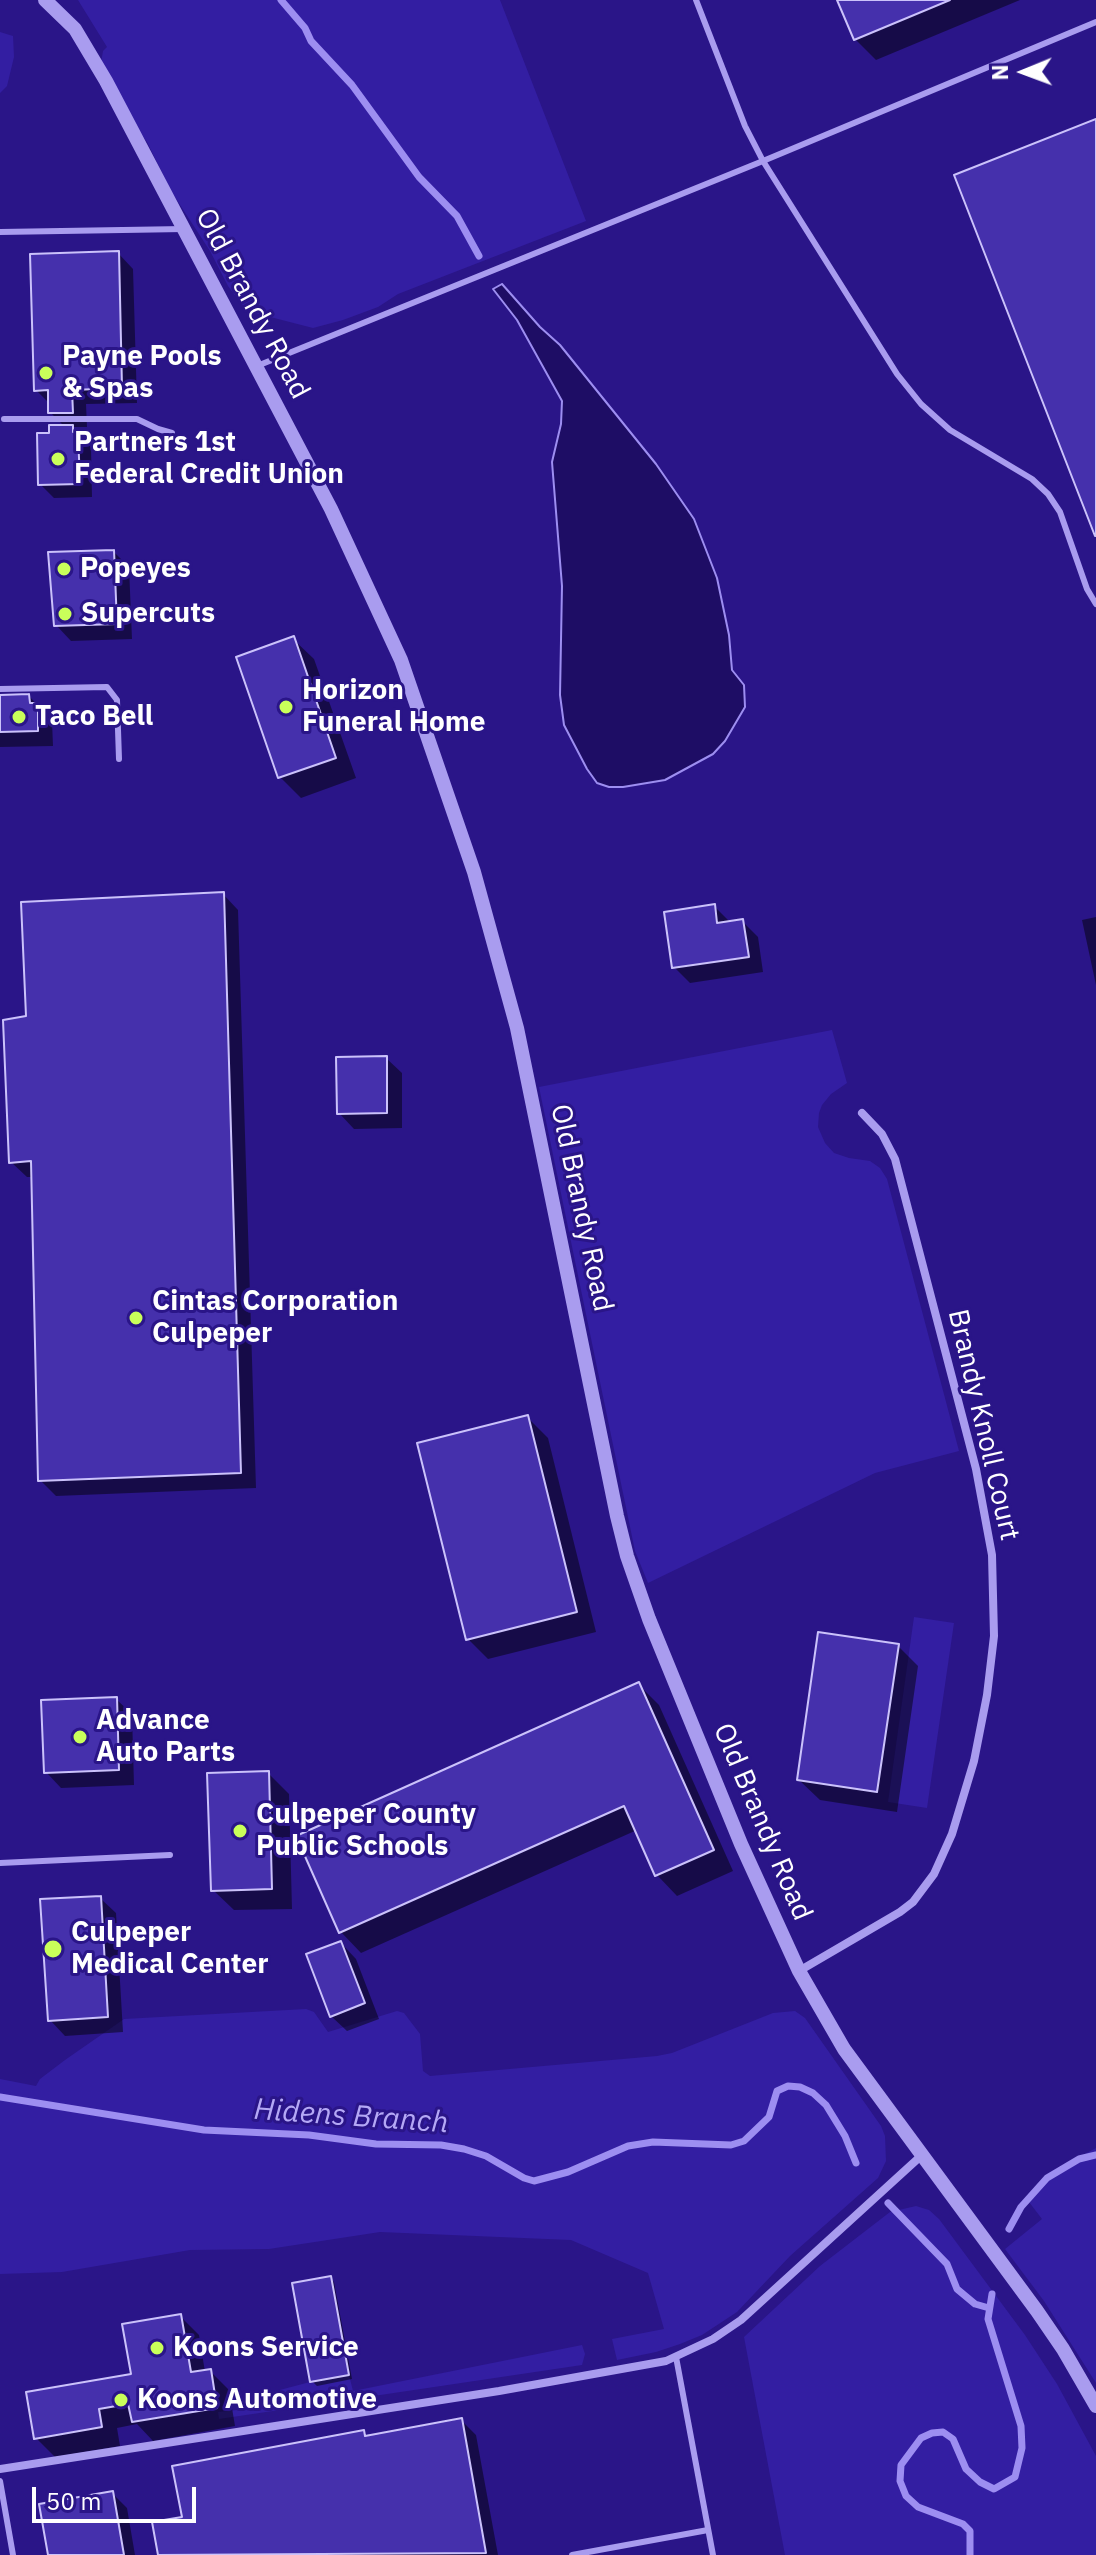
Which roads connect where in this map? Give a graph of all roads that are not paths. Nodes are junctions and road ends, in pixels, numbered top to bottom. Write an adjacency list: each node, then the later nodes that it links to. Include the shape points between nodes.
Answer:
1 (45, 0): 5 (street, Old Brandy Road, via 75,29)
2 (696, 0): 4 (lane)
3 (1096, 22): 4 (lane)
4 (763, 161): 7 (lane); 10 (lane, via 921,404 950,430 1048,494)
5 (185, 229): 6 (lane); 7 (street, Old Brandy Road)
6 (0, 232)
7 (257, 366): 16 (street, Old Brandy Road, via 368,585 432,746 498,950 517,1028 636,1587)
8 (4, 419): 9 (lane, via 137,419)
9 (172, 433)
10 (1096, 604)
11 (0, 689): 12 (lane, via 107,687 117,700)
12 (119, 759)
13 (862, 1113): 16 (street, Brandy Knoll Court, via 882,1134 895,1159 976,1469 992,1555 994,1636 974,1761 934,1874 900,1912)
14 (170, 1855): 15 (lane)
15 (0, 1863)
16 (799, 1971): 17 (street, Old Brandy Road, via 844,2049)
17 (922, 2155): 18 (street, via 741,2320); 19 (street, Old Brandy Road, via 1037,2311)
18 (676, 2357): 20 (street, via 499,2391); 22 (lane)
19 (1096, 2406)
20 (0, 2469)
21 (0, 2481): 23 (lane)
22 (708, 2530): 24 (lane); 25 (lane)
23 (13, 2555)
24 (572, 2555)
25 (713, 2555)

